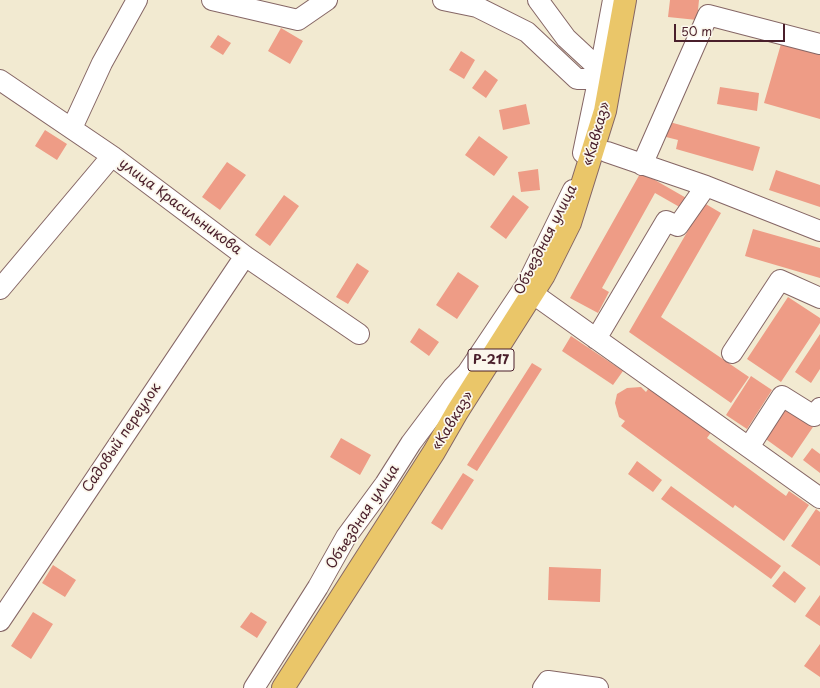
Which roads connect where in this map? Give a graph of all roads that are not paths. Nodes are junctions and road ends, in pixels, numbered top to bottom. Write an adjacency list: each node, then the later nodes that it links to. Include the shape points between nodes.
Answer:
1 (136, 0): 13 (street, via 102,63)
2 (212, 0): 3 (street, via 298,20)
3 (326, 0)
4 (443, 0): 11 (street, via 477,7 527,32 577,79)
5 (538, 0): 11 (street, via 566,38)
6 (613, 0): 11 (street, Объездная улица)
7 (625, 0): 11 (main road, «Кавказ» / Р-217)
8 (640, 0): 14 (main road, «Кавказ» / Р-217, via 621,106)
9 (709, 7): 10 (street); 16 (street)
10 (820, 44)
11 (603, 76): 21 (main road, «Кавказ» / Р-217, via 605,111 570,223 544,275); 26 (street, Объездная улица, via 576,184 528,282)
12 (0, 80): 13 (street, улица Красильникова)
13 (72, 128): 15 (street, улица Красильникова)
14 (607, 152): 16 (street); 21 (main road, «Кавказ» / Р-217, via 576,240 556,282)
15 (112, 156): 19 (street, улица Красильникова); 20 (street)
16 (642, 165): 17 (street)
17 (706, 186): 18 (street); 24 (street, via 678,226 666,221)
18 (820, 231)
19 (245, 256): 23 (street, улица Красильникова); 30 (street, Садовый переулок)
20 (0, 289)
21 (538, 298): 24 (street); 26 (main road, «Кавказ» / Р-217); 33 (main road, «Кавказ» / Р-217)
22 (820, 298): 25 (street, via 780,280)
23 (359, 334)
24 (596, 339): 28 (street)
25 (732, 353)
26 (475, 373): 31 (street, Объездная улица, via 453,387 411,443 346,537 318,587); 32 (main road, «Кавказ» / Р-217, via 434,452)
27 (818, 416): 28 (street, via 782,396)
28 (749, 447): 29 (street)
29 (820, 498)
30 (0, 621)
31 (254, 688)
32 (282, 688)
33 (298, 688)
34 (544, 688): 35 (street, via 548,681)
35 (598, 688)

